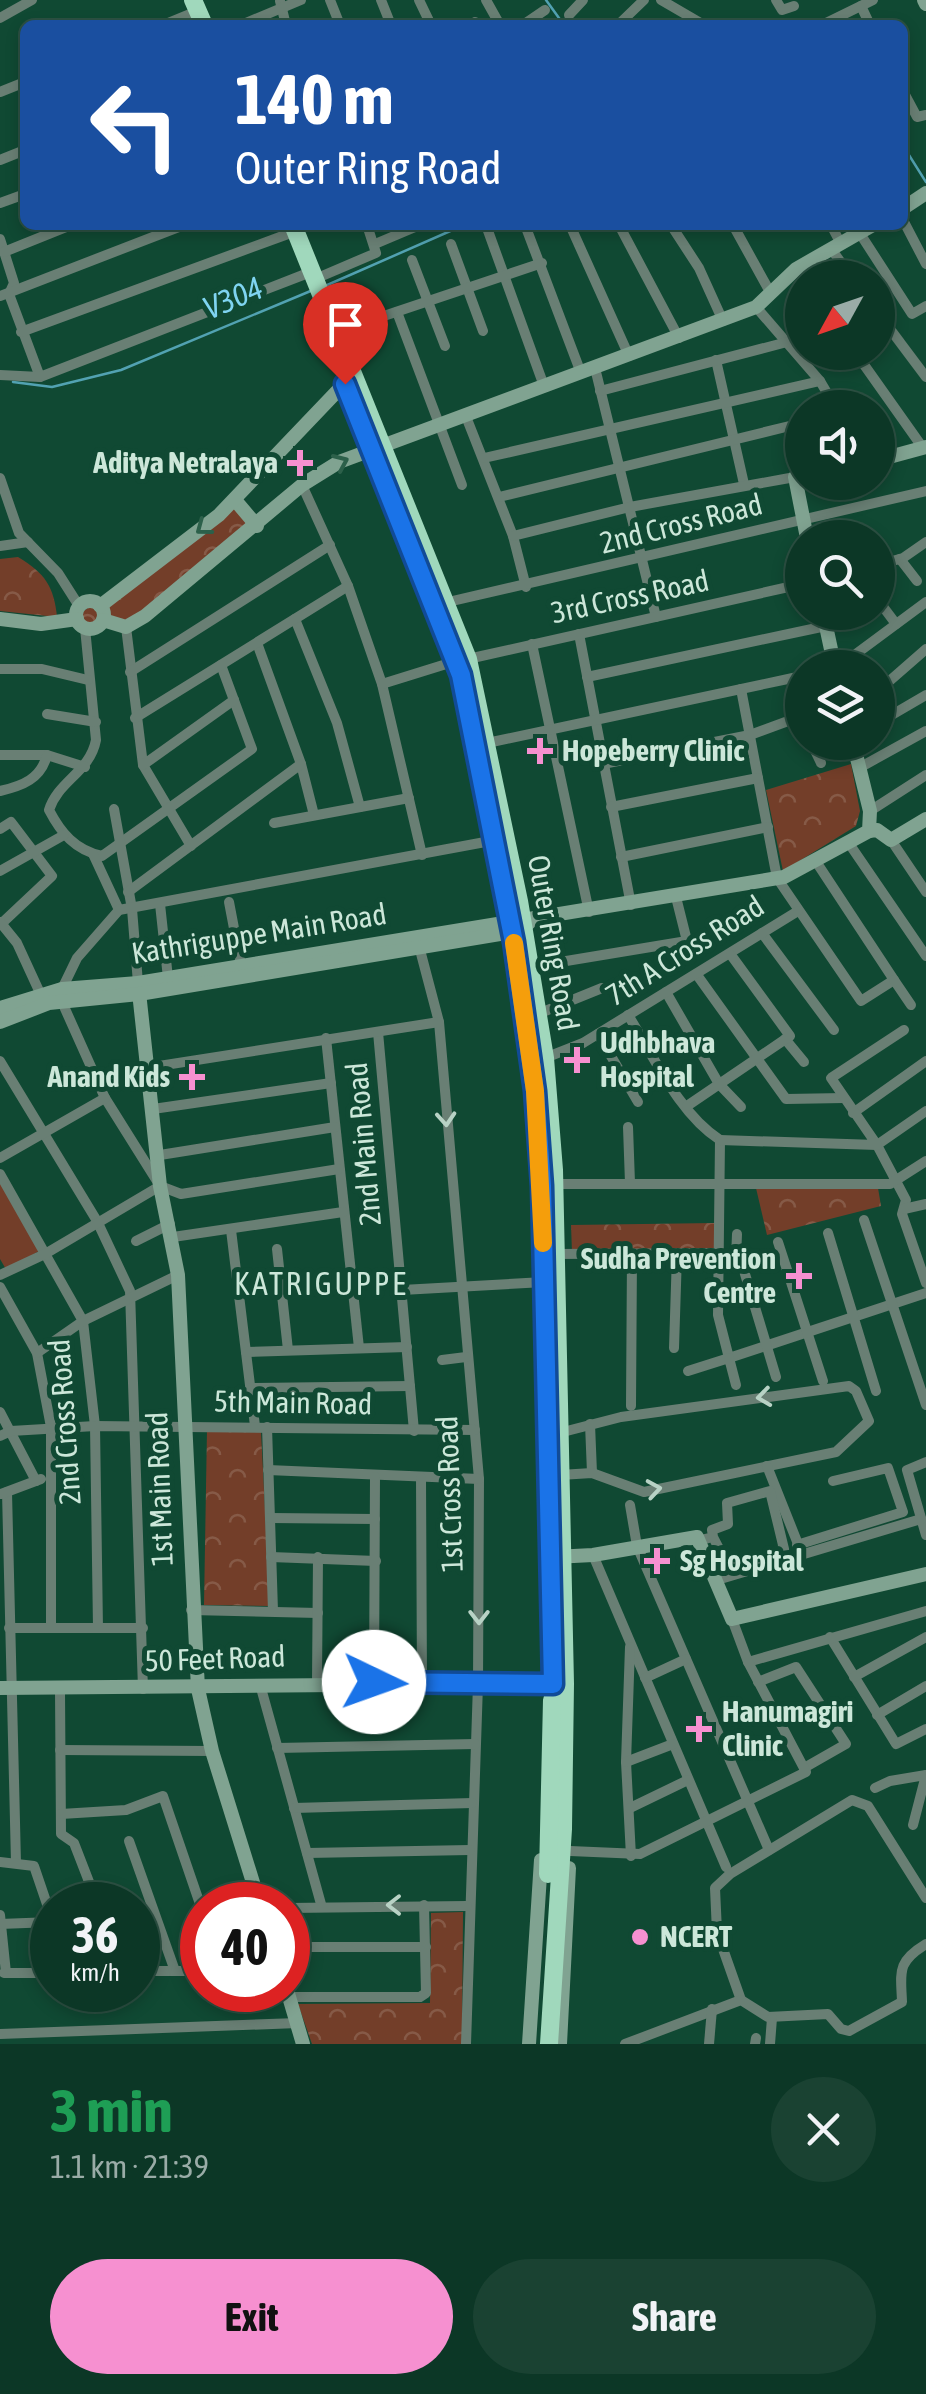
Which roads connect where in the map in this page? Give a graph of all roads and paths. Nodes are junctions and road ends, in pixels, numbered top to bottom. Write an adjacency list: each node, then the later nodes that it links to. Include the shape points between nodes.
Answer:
1 (32, 0): 14 (street)
2 (301, 0): 8 (street)
3 (583, 0): 13 (street)
4 (644, 0): 18 (street)
5 (661, 0): 19 (street)
6 (776, 0): 9 (street, via 782,10)
7 (873, 0): 10 (street)
8 (281, 3): 16 (street)
9 (794, 6)
10 (861, 6): 20 (street); 21 (street)
11 (199, 9): 15 (street)
12 (545, 10): 17 (street)
13 (569, 15)
14 (0, 18)
15 (174, 20)
16 (250, 20)
17 (530, 20)
18 (623, 20)
19 (678, 20)
20 (832, 20)
21 (868, 20)
22 (908, 100): 23 (street, via 917,117)
23 (926, 115)
24 (59, 230): 44 (street)
25 (171, 230): 55 (street)
26 (283, 230): 62 (street)
27 (289, 230): 51 (highway, Outer Ring Road)
28 (369, 230): 41 (street)
29 (408, 230): 41 (street)
30 (489, 230): 50 (street)
31 (527, 230): 48 (street)
32 (572, 230): 70 (street)
33 (622, 230): 66 (street)
34 (674, 230): 61 (street)
35 (736, 230): 54 (street)
36 (833, 230): 43 (street)
37 (864, 230): 43 (street)
38 (867, 230): 58 (street, via 912,314)
39 (908, 230): 49 (street)
40 (0, 239): 44 (street)
41 (375, 244): 51 (street, via 373,255)
42 (451, 244): 53 (street)
43 (836, 247): 46 (street); 47 (street)
44 (4, 252): 55 (street, via 14,283)
45 (412, 260): 57 (street)
46 (818, 260)
47 (843, 260)
48 (542, 263): 50 (street); 72 (street)
49 (926, 264)
50 (506, 276): 53 (street); 80 (street)
51 (310, 281): 56 (highway, Outer Ring Road); 76 (street)
52 (785, 283): 54 (street)
53 (468, 290): 57 (street); 64 (street)
54 (770, 292): 59 (street)
55 (4, 295): 62 (street)
56 (318, 302): 63 (highway, Outer Ring Road); 79 (highway, Outer Ring Road)
57 (427, 302): 60 (street); 69 (street)
58 (926, 306)
59 (756, 307): 61 (street); 67 (street)
60 (397, 312): 63 (street); 85 (street)
61 (722, 322): 66 (street)
62 (21, 332): 76 (street)
63 (336, 332): 89 (highway, Outer Ring Road)
64 (483, 332)
65 (895, 336): 77 (street)
66 (679, 338): 70 (street)
67 (785, 340)
68 (785, 343): 71 (street)
69 (445, 346)
70 (629, 356): 72 (street)
71 (716, 360): 82 (street); 83 (street)
72 (588, 370): 80 (street); 82 (street)
73 (811, 370): 78 (street)
74 (868, 370): 90 (street)
75 (0, 375): 76 (street)
76 (40, 377)
77 (926, 377)
78 (820, 381): 81 (street); 83 (street)
79 (345, 384): 89 (highway, Outer Ring Road); 101 (street)
80 (544, 386): 84 (street)
81 (825, 390)
82 (600, 391): 87 (street)
83 (726, 402): 87 (street); 88 (street)
84 (465, 414): 85 (street); 92 (street)
85 (436, 424): 89 (street); 96 (street)
86 (785, 427): 88 (street)
87 (610, 429): 92 (street); 93 (street)
88 (736, 440): 93 (street); 97 (street)
89 (379, 446): 98 (street, one-way to 89); 120 (highway, Outer Ring Road); 135 (highway, Outer Ring Road)
90 (924, 448): 91 (street)
91 (895, 456)
92 (484, 458): 100 (street)
93 (620, 467): 100 (street); 104 (street)
94 (0, 478): 103 (street)
95 (785, 478): 97 (street)
96 (462, 484)
97 (744, 484): 104 (street)
98 (302, 486): 107 (street); 112 (street)
99 (926, 491): 105 (street, 2nd Cross Road)
100 (499, 497): 108 (street)
101 (236, 500): 107 (street); 122 (street, one-way to 122)
102 (801, 500): 105 (street)
103 (4, 506): 109 (street)
104 (630, 507): 108 (street); 113 (street)
105 (804, 520)
106 (785, 524): 113 (street, 2nd Cross Road)
107 (257, 526): 128 (street)
108 (513, 536): 118 (street)
109 (28, 542): 111 (street); 124 (street, via 58,573)
110 (926, 542): 114 (street)
111 (0, 546)
112 (330, 546): 117 (street); 138 (street)
113 (642, 558): 118 (street, 2nd Cross Road); 123 (street)
114 (900, 559): 115 (street); 116 (street)
115 (895, 560)
116 (918, 581)
117 (348, 586): 126 (street); 143 (street)
118 (526, 587): 120 (street, 2nd Cross Road)
119 (785, 588): 123 (street, 3rd Cross Road)
120 (448, 602): 135 (highway, Outer Ring Road)
121 (926, 602): 127 (street)
122 (102, 613): 124 (street, via 97,627); 124 (street, via 88,602); 128 (street)
123 (656, 617): 130 (street, 3rd Cross Road)
124 (80, 618): 125 (street, via 41,624); 141 (street)
125 (0, 619)
126 (296, 619): 131 (street); 171 (street)
127 (896, 624): 134 (street)
128 (126, 627): 138 (street)
129 (785, 629): 139 (street)
130 (579, 634): 132 (street, 3rd Cross Road); 139 (street)
131 (257, 643): 136 (street); 163 (street)
132 (532, 644): 135 (street, 3rd Cross Road); 153 (street)
133 (926, 649): 140 (street)
134 (861, 650)
135 (462, 660): 143 (street, 3rd Cross Road); 156 (highway, Outer Ring Road); 183 (highway, Outer Ring Road)
136 (221, 665): 146 (street); 149 (street)
137 (0, 669): 141 (street, via 42,669)
138 (130, 672): 149 (street)
139 (587, 677): 150 (street)
140 (895, 677)
141 (88, 680): 152 (street)
142 (785, 680): 144 (street)
143 (382, 684): 170 (street)
144 (741, 689): 150 (street); 155 (street)
145 (926, 694): 147 (street)
146 (234, 700): 162 (street); 174 (street, via 252,749)
147 (895, 713)
148 (46, 714): 152 (street)
149 (135, 718): 162 (street)
150 (595, 721): 153 (street); 164 (street)
151 (785, 721): 155 (street)
152 (96, 722): 165 (street, via 93,758)
153 (550, 731): 156 (street); 204 (street)
154 (926, 732): 166 (street)
155 (750, 734): 164 (street); 168 (street)
156 (487, 744): 207 (highway, Outer Ring Road)
157 (0, 756): 158 (street)
158 (47, 756): 165 (street); 169 (street, via 44,769)
159 (820, 760): 161 (street)
160 (858, 760): 166 (street)
161 (821, 763)
162 (143, 764): 174 (street)
163 (301, 764): 176 (street); 187 (street)
164 (603, 764): 172 (street)
165 (85, 767): 182 (street, via 53,796 49,810)
166 (860, 768): 175 (street)
167 (926, 775): 175 (street)
168 (758, 778): 172 (street); 180 (street)
169 (0, 791)
170 (409, 798): 171 (street); 190 (street)
171 (360, 807): 176 (street)
172 (611, 807): 191 (street)
173 (114, 809): 185 (street, 1st Main Road)
174 (166, 810): 185 (street); 187 (street)
175 (870, 811): 181 (street)
176 (314, 816): 178 (street)
177 (926, 818): 184 (street)
178 (274, 823)
179 (6, 826): 188 (street)
180 (768, 827): 191 (street); 194 (street)
181 (869, 831): 184 (street); 186 (street)
182 (64, 835): 188 (street); 189 (street)
183 (496, 840): 190 (street); 207 (highway, Outer Ring Road)
184 (891, 840): 196 (street)
185 (120, 842): 189 (street, via 102,856); 195 (street, 1st Main Road)
186 (848, 842): 192 (street); 212 (street)
187 (191, 846): 195 (street)
188 (37, 852): 193 (street); 206 (street, via 52,878)
189 (93, 854): 202 (street)
190 (422, 854): 199 (street)
191 (621, 857): 200 (street)
192 (815, 860): 194 (street); 217 (street)
193 (0, 871)
194 (778, 878): 197 (street); 203 (street)
195 (128, 892): 201 (street, 1st Main Road)
196 (926, 892)
197 (676, 897): 200 (street); 209 (street)
198 (228, 902): 213 (street)
199 (160, 904): 201 (street); 216 (street)
200 (630, 905): 204 (street)
201 (132, 909): 202 (street); 219 (street, 1st Main Road)
202 (119, 910): 222 (street, via 77,958)
203 (798, 911): 208 (street, 7th A Cross Road); 217 (street, via 855,998 861,1002)
204 (589, 912): 207 (street)
205 (741, 917): 209 (street)
206 (1, 923): 221 (street)
207 (519, 925): 210 (street, Kathriguppe Main Road); 213 (street, Kathriguppe Main Road); 214 (highway, Outer Ring Road); 287 (highway, Outer Ring Road)
208 (762, 933): 211 (street, 7th A Cross Road); 229 (street)
209 (687, 941): 214 (street)
210 (420, 946): 219 (street, Kathriguppe Main Road); 228 (street, 1st Cross Road)
211 (731, 955): 215 (street, 7th A Cross Road); 234 (street, via 790,1036)
212 (926, 956)
213 (241, 966): 216 (street, Kathriguppe Main Road)
214 (530, 967): 225 (highway, Outer Ring Road)
215 (696, 975): 220 (street, 7th A Cross Road); 238 (street)
216 (168, 978): 219 (street, Kathriguppe Main Road)
217 (894, 980): 223 (street)
218 (602, 988): 225 (street)
219 (139, 989): 222 (street, Kathriguppe Main Road); 240 (street, 1st Main Road)
220 (666, 992): 226 (street, 7th A Cross Road); 243 (street)
221 (40, 994): 222 (street, Kathriguppe Main Road); 224 (street, Kathriguppe Main Road)
222 (62, 996): 227 (street, Kathriguppe Main Road); 241 (street)
223 (911, 1005)
224 (0, 1008)
225 (538, 1014): 235 (highway, Outer Ring Road)
226 (628, 1016): 232 (street, 7th A Cross Road); 247 (street)
227 (0, 1022)
228 (439, 1022): 231 (street); 290 (street, 1st Cross Road, one-way to 290)
229 (834, 1030)
230 (904, 1030): 245 (street, via 834,1074)
231 (378, 1032): 233 (street); 291 (street, 2nd Main Road)
232 (598, 1034): 235 (street, 7th A Cross Road); 246 (street)
233 (326, 1038): 240 (street); 242 (street)
234 (785, 1039): 238 (street); 239 (street)
235 (545, 1058): 264 (highway, Outer Ring Road)
236 (926, 1060): 251 (street)
237 (0, 1061): 254 (street)
238 (757, 1061): 243 (street); 245 (street, via 788,1100)
239 (804, 1062)
240 (147, 1066): 241 (street); 249 (street, 1st Main Road)
241 (95, 1076): 244 (street)
242 (331, 1083): 249 (street, 2nd Main Road); 252 (street)
243 (719, 1084): 247 (street); 248 (street)
244 (106, 1098): 254 (street); 265 (street)
245 (844, 1098): 251 (street)
246 (638, 1102)
247 (687, 1106): 255 (street)
248 (741, 1107)
249 (153, 1109): 257 (street, 1st Main Road)
250 (926, 1111): 256 (street)
251 (854, 1112): 256 (street)
252 (335, 1127): 257 (street); 260 (street)
253 (628, 1128): 262 (street)
254 (44, 1133): 258 (street); 271 (street)
255 (720, 1140): 256 (street); 266 (street)
256 (877, 1145): 263 (street)
257 (160, 1155): 265 (street, 1st Main Road)
258 (0, 1158)
259 (926, 1161): 263 (street)
260 (338, 1169): 265 (street, via 181,1194); 269 (street)
261 (0, 1174): 279 (street, 2nd Cross Road)
262 (630, 1183): 264 (street); 266 (street)
263 (896, 1183): 266 (street); 268 (street)
264 (554, 1184): 280 (highway, Outer Ring Road)
265 (160, 1186): 271 (street); 273 (street, 1st Main Road)
266 (718, 1186): 283 (street)
267 (926, 1204): 268 (street)
268 (904, 1209): 288 (street)
269 (342, 1212): 272 (street); 300 (street)
270 (864, 1220): 294 (street)
271 (97, 1221): 279 (street); 293 (street)
272 (230, 1230): 273 (street); 303 (street)
273 (171, 1231): 276 (street); 286 (street, 1st Main Road)
274 (828, 1233): 295 (street)
275 (737, 1234): 284 (street)
276 (136, 1242)
277 (778, 1242): 297 (street)
278 (277, 1248): 302 (street)
279 (45, 1254): 285 (street); 296 (street, 2nd Cross Road)
280 (554, 1254): 281 (street); 327 (highway, Outer Ring Road)
281 (632, 1254): 282 (street); 315 (street)
282 (678, 1254): 283 (street); 301 (street)
283 (719, 1256): 284 (street); 306 (street, via 718,1314)
284 (736, 1259): 298 (street)
285 (0, 1275)
286 (178, 1275): 293 (street); 321 (street, 1st Main Road)
287 (544, 1282): 290 (street); 351 (highway, Outer Ring Road)
288 (926, 1283)
289 (0, 1287): 304 (street)
290 (460, 1287): 291 (street); 305 (street, 1st Cross Road)
291 (402, 1290): 299 (street, 2nd Main Road)
292 (926, 1293): 294 (street)
293 (130, 1297): 296 (street); 323 (street)
294 (893, 1303): 295 (street); 316 (street)
295 (854, 1317): 297 (street); 314 (street)
296 (83, 1321): 304 (street); 319 (street, 2nd Cross Road)
297 (807, 1333): 298 (street); 310 (street)
298 (768, 1346): 306 (street); 309 (street)
299 (406, 1347): 300 (street); 312 (street, 2nd Main Road)
300 (360, 1348): 302 (street)
301 (674, 1348)
302 (288, 1350): 303 (street)
303 (246, 1352): 313 (street)
304 (37, 1354): 322 (street)
305 (466, 1357): 307 (street); 325 (street, 1st Cross Road)
306 (729, 1358): 308 (street); 311 (street)
307 (442, 1360)
308 (688, 1371)
309 (776, 1376)
310 (823, 1380)
311 (736, 1385)
312 (410, 1386): 313 (street); 324 (street, 2nd Main Road)
313 (250, 1388): 320 (street)
314 (876, 1391)
315 (631, 1406)
316 (926, 1406)
317 (0, 1412): 326 (street)
318 (590, 1424): 327 (street); 329 (street, one-way to 318, via 844,1448 869,1424 856,1391 849,1386); 331 (street)
319 (96, 1426): 322 (street, 5th Main Road); 323 (street, 5th Main Road); 363 (street, 2nd Cross Road)
320 (261, 1426): 321 (street, 5th Main Road); 324 (street, 5th Main Road); 330 (street)
321 (187, 1427): 323 (street, 5th Main Road); 356 (street, 1st Main Road)
322 (51, 1428): 326 (street, 5th Main Road); 333 (street)
323 (137, 1428): 364 (street)
324 (414, 1430): 325 (street, 5th Main Road)
325 (474, 1430): 336 (street, 1st Cross Road)
326 (6, 1433): 337 (street)
327 (560, 1433): 332 (highway, Outer Ring Road)
328 (926, 1462): 341 (street, via 906,1470)
329 (767, 1466): 331 (street, one-way to 329, via 639,1492); 347 (street)
330 (268, 1470): 334 (street); 342 (street)
331 (592, 1473): 332 (street)
332 (560, 1474): 351 (highway, Outer Ring Road)
333 (50, 1477): 337 (street); 362 (street)
334 (375, 1477): 335 (street); 343 (street)
335 (421, 1478): 336 (street); 375 (street)
336 (480, 1479): 376 (street, 1st Cross Road, one-way to 376)
337 (36, 1480): 339 (street)
338 (833, 1481): 347 (street, via 886,1467 904,1512)
339 (3, 1493): 361 (street)
340 (630, 1505): 346 (street)
341 (922, 1511): 344 (street); 347 (street)
342 (270, 1518): 343 (street); 349 (street)
343 (375, 1519): 353 (street)
344 (926, 1535)
345 (707, 1539): 346 (street); 352 (street, via 726,1567); 352 (street, via 728,1522 727,1503 770,1492 786,1546); 355 (street)
346 (637, 1546): 348 (street); 368 (street)
347 (800, 1550): 352 (street)
348 (593, 1556): 351 (street); 367 (street)
349 (271, 1557): 350 (street); 358 (street)
350 (318, 1557): 353 (street); 359 (street)
351 (556, 1557): 377 (highway, Outer Ring Road); 404 (highway, Outer Ring Road)
352 (771, 1559): 355 (street)
353 (376, 1561): 373 (street)
354 (926, 1574): 360 (street)
355 (716, 1580): 360 (street)
356 (191, 1610): 358 (street); 380 (street, 1st Main Road)
357 (926, 1611): 365 (street)
358 (273, 1612): 359 (street)
359 (318, 1612): 372 (street)
360 (732, 1618): 369 (street)
361 (9, 1628): 362 (street); 379 (street)
362 (51, 1628): 363 (street)
363 (98, 1628): 364 (street)
364 (144, 1628): 382 (street)
365 (830, 1637): 369 (street); 370 (street)
366 (926, 1638): 370 (street)
367 (630, 1643): 371 (street); 392 (street)
368 (686, 1659): 371 (street); 397 (street)
369 (748, 1662): 374 (street)
370 (854, 1677): 384 (street)
371 (645, 1678): 388 (street)
372 (318, 1682): 373 (street, 50 Feet Road); 381 (street, 50 Feet Road)
373 (374, 1682): 375 (street, 50 Feet Road)
374 (758, 1682): 393 (street); 393 (street, via 796,1667 846,1744)
375 (422, 1684): 376 (street, 50 Feet Road)
376 (478, 1684): 377 (street, 50 Feet Road); 387 (street, 1st Cross Road)
377 (553, 1684): 404 (highway, Outer Ring Road)
378 (926, 1686): 384 (street)
379 (6, 1688): 383 (street, 50 Feet Road); 386 (street)
380 (198, 1688): 381 (street, 50 Feet Road); 382 (street, 50 Feet Road); 391 (street, 1st Main Road)
381 (260, 1688): 389 (street)
382 (143, 1689): 383 (street, 50 Feet Road)
383 (60, 1690): 390 (street)
384 (878, 1714): 385 (street, via 896,1744)
385 (926, 1730)
386 (6, 1731): 414 (street)
387 (475, 1744): 389 (street); 398 (street, 1st Cross Road)
388 (673, 1744): 392 (street); 395 (street)
389 (276, 1748): 399 (street)
390 (60, 1750): 391 (street); 401 (street)
391 (212, 1750): 419 (street, 1st Main Road)
392 (626, 1762): 400 (street)
393 (804, 1768): 397 (street)
394 (926, 1775): 396 (street); 403 (street)
395 (688, 1780): 400 (street); 402 (street)
396 (875, 1788)
397 (748, 1802): 402 (street); 408 (street)
398 (472, 1803): 399 (street); 407 (street, 1st Cross Road)
399 (294, 1808): 410 (street)
400 (630, 1808): 411 (street)
401 (60, 1814): 417 (street, via 61,1834 74,1843); 418 (street, via 126,1810 163,1796)
402 (706, 1822): 411 (street); 415 (street)
403 (913, 1825)
404 (556, 1829): 409 (street); 446 (street, via 541,1853); 447 (highway); 448 (highway)
405 (798, 1840): 412 (street)
406 (129, 1841): 431 (street)
407 (470, 1850): 410 (street); 424 (street, 1st Cross Road)
408 (770, 1850): 412 (street); 420 (street, via 859,1799)
409 (570, 1851): 411 (street); 449 (street)
410 (307, 1853): 421 (street)
411 (630, 1856)
412 (754, 1860): 436 (street, via 716,1888 716,1932)
413 (0, 1862): 414 (street)
414 (16, 1863): 416 (street, via 34,1866)
415 (726, 1866)
416 (39, 1882)
417 (89, 1882)
418 (192, 1882)
419 (253, 1882)
420 (926, 1898)
421 (321, 1904): 422 (street); 423 (street, one-way to 421)
422 (310, 1905)
423 (424, 1905): 424 (street); 429 (street)
424 (467, 1906): 445 (street, 1st Cross Road)
425 (1, 1921): 426 (street); 434 (street)
426 (30, 1921)
427 (926, 1944): 442 (street, via 899,1974 902,2002)
428 (310, 1947): 429 (street)
429 (426, 1948): 435 (street, via 426,1992 420,1997)
430 (160, 1971): 431 (street)
431 (176, 1971): 432 (street)
432 (180, 1971)
433 (30, 1972): 434 (street)
434 (3, 1973)
435 (310, 1994)
436 (741, 2000): 437 (street); 439 (street)
437 (712, 2009): 441 (street); 452 (street)
438 (294, 2012): 440 (street)
439 (772, 2018): 442 (street, via 828,2014); 453 (street)
440 (298, 2024): 443 (street); 444 (street)
441 (660, 2030): 450 (street); 451 (street)
442 (849, 2030): 454 (street)
443 (0, 2034)
444 (303, 2044)
445 (466, 2044)
446 (529, 2044)
447 (538, 2044)
448 (549, 2044)
449 (560, 2044)
450 (625, 2044)
451 (659, 2044)
452 (708, 2044)
453 (770, 2044)
454 (852, 2044)

